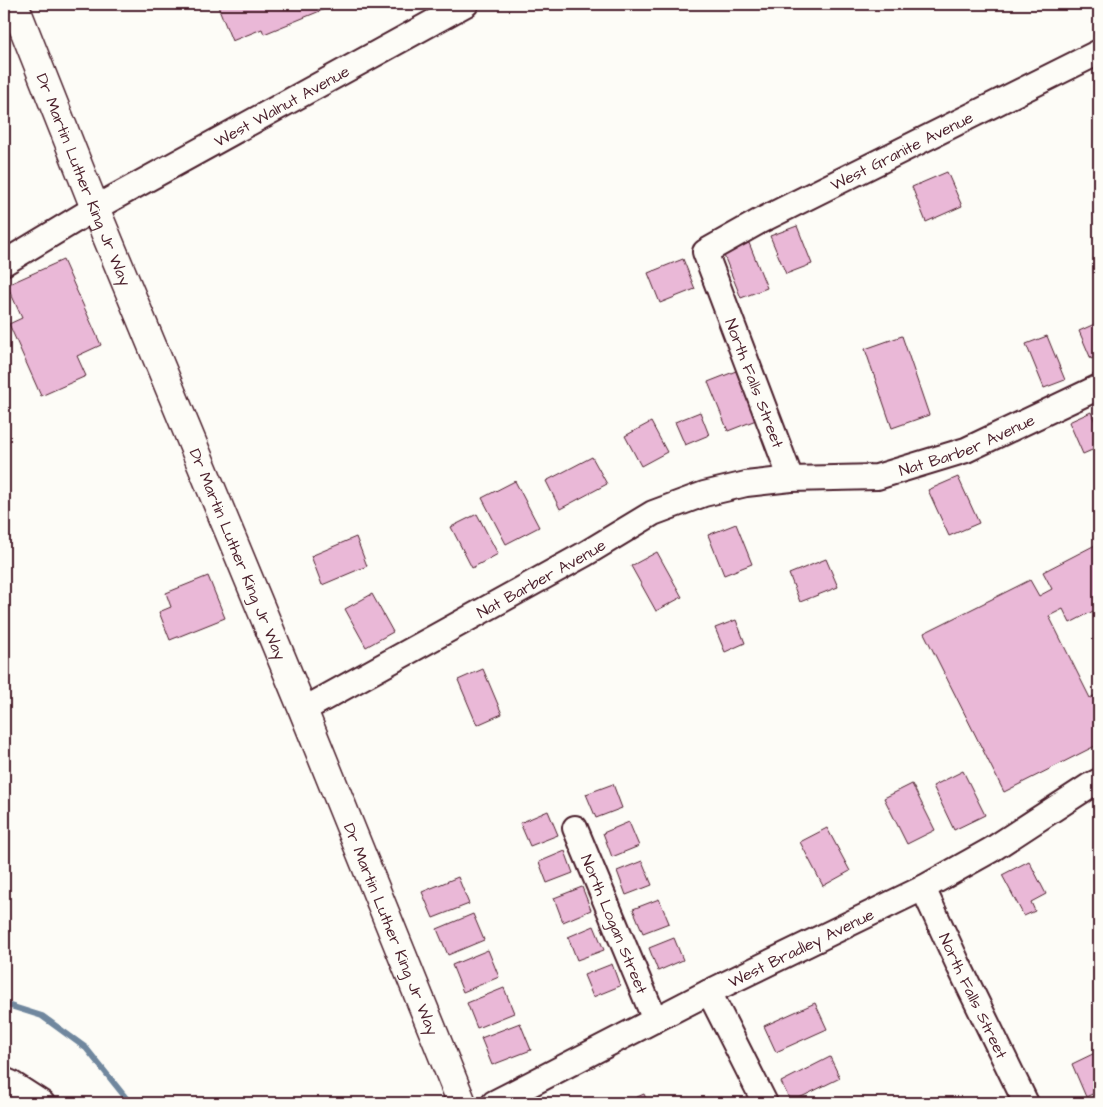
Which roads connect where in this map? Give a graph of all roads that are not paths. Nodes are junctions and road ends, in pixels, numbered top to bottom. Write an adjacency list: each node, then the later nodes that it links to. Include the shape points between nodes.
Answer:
1 (14, 4): 4 (main road, Dr Martin Luther King Jr Way)
2 (466, 4): 4 (street, West Walnut Avenue)
3 (1099, 52): 5 (street, West Granite Avenue, via 760,221)
4 (95, 208): 6 (street, West Walnut Avenue); 9 (main road, Dr Martin Luther King Jr Way)
5 (705, 252): 8 (street, North Falls Street)
6 (4, 263)
7 (1099, 387): 8 (street, Nat Barber Avenue, via 966,450 877,477)
8 (791, 479): 9 (street, Nat Barber Avenue, via 746,484 704,494 653,513 586,554)
9 (303, 710): 17 (main road, Dr Martin Luther King Jr Way)
10 (1099, 781): 12 (street, West Bradley Avenue, via 991,850)
11 (575, 828): 14 (street, North Logan Street)
12 (923, 888): 13 (street, West Bradley Avenue); 20 (street, North Falls Street)
13 (709, 992): 14 (street, West Bradley Avenue); 19 (street)
14 (655, 1020): 18 (street, West Bradley Avenue)
15 (4, 1080): 16 (street)
16 (42, 1103)
17 (462, 1103)
18 (494, 1103)
19 (765, 1103)
20 (1026, 1103)

